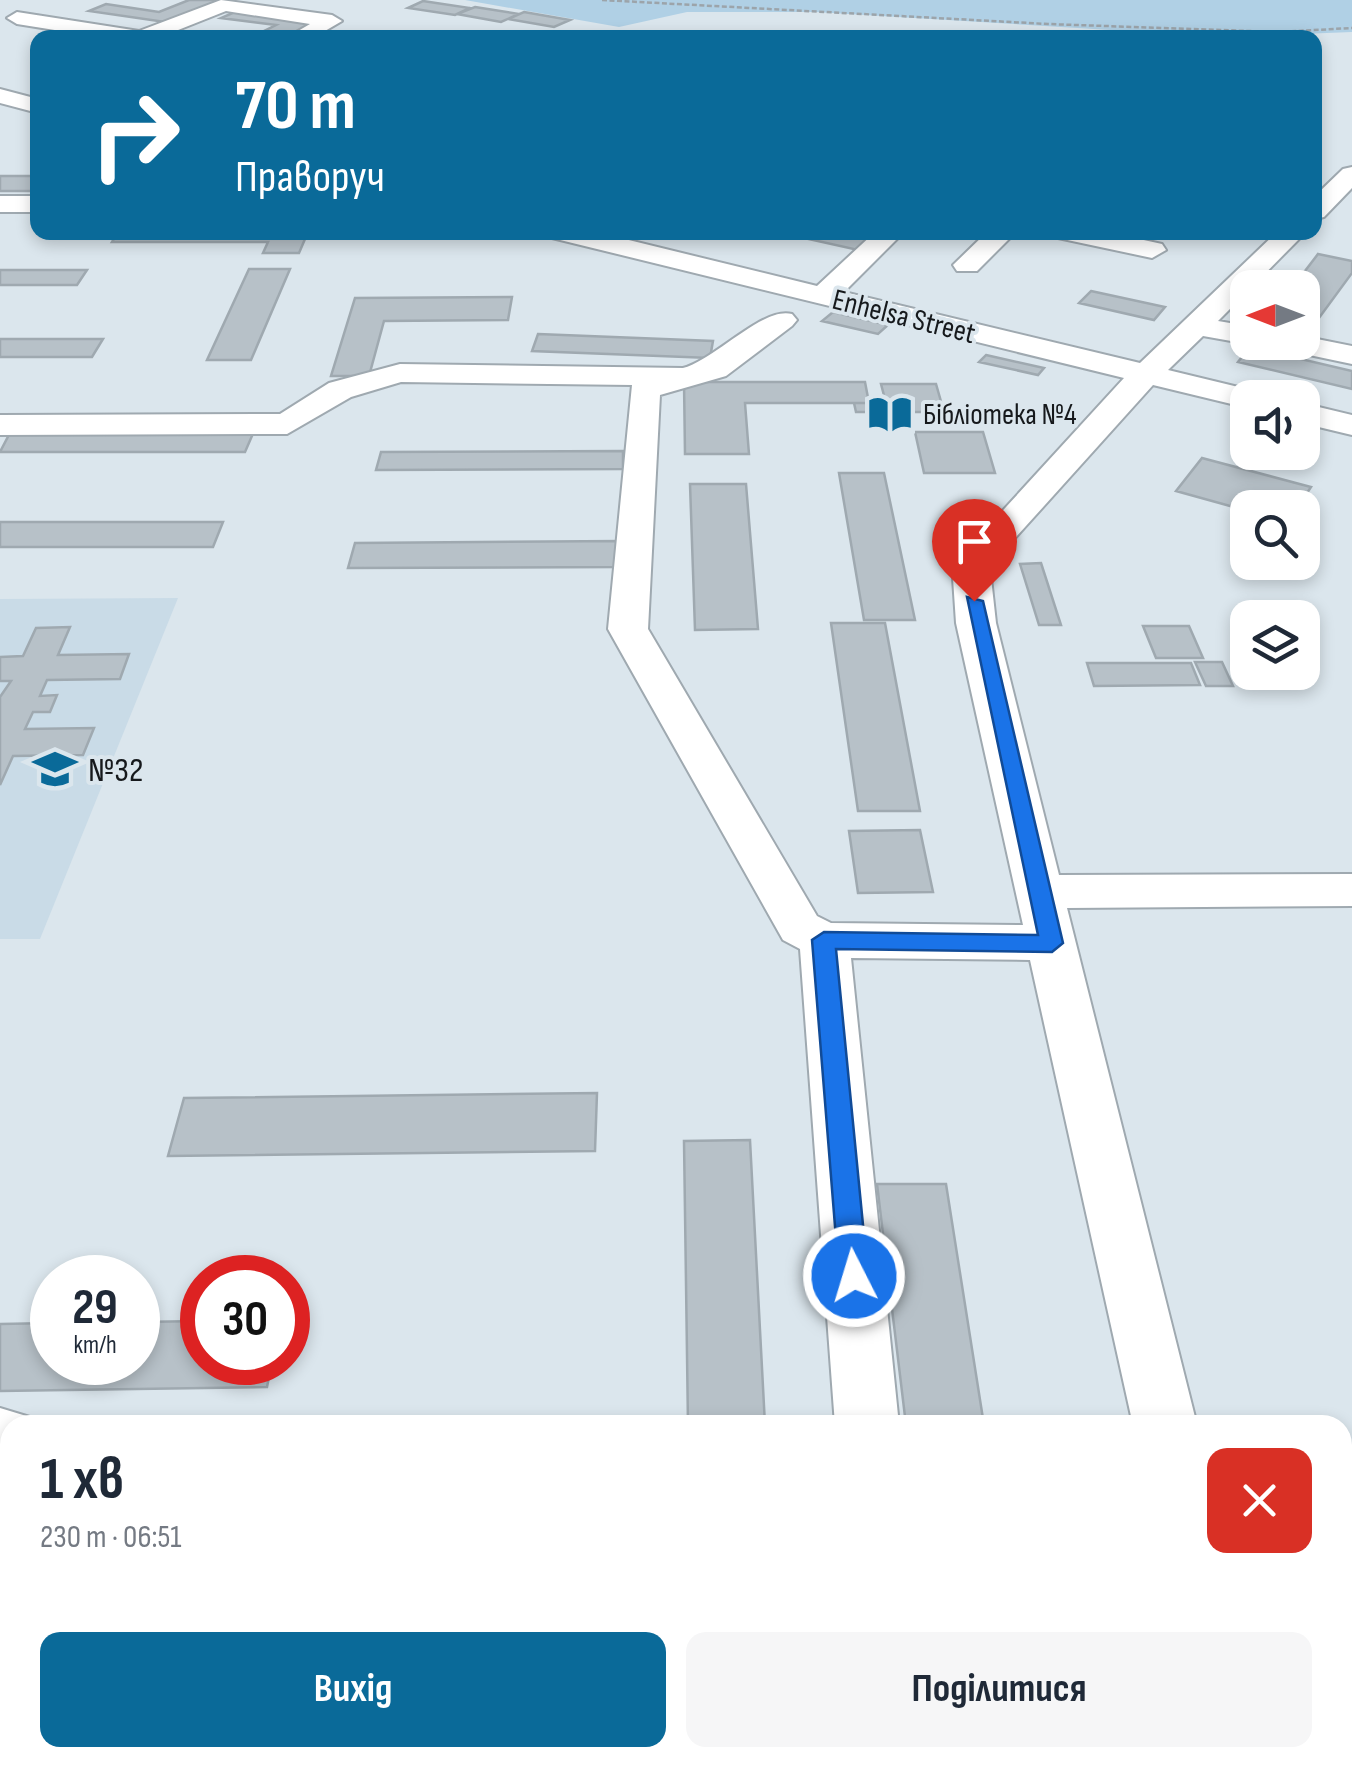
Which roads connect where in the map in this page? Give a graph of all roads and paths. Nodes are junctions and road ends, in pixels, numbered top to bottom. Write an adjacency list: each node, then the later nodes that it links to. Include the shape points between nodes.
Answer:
1 (65, 0): 3 (street)
2 (602, 0): 8 (path)
3 (8, 21): 5 (street)
4 (1352, 28): 9 (path)
5 (84, 30)
6 (161, 30): 7 (street, via 224,5 332,20)
7 (312, 30)
8 (1220, 30)
9 (1315, 30)
10 (2, 99): 11 (street)
11 (30, 104)
12 (1352, 174): 15 (street)
13 (0, 204): 14 (street)
14 (30, 204)
15 (1322, 206)
16 (1322, 215): 17 (street)
17 (1352, 222)
18 (594, 240): 25 (street, Enhelsa Street)
19 (883, 240): 25 (street)
20 (995, 240): 24 (street)
21 (1105, 240): 23 (street)
22 (1285, 240): 27 (street)
23 (1152, 250)
24 (967, 265)
25 (824, 296): 31 (street, Enhelsa Street)
26 (782, 320): 32 (street, via 716,369)
27 (1198, 326): 28 (street); 31 (street)
28 (1230, 332)
29 (1320, 348): 30 (street)
30 (1352, 354)
31 (1149, 375): 33 (street, Enhelsa Street); 38 (street, via 1102,416 992,542 972,578 976,623)
32 (689, 376): 35 (street, via 400,373 340,390 286,424); 39 (street, via 644,390 628,628 800,928)
33 (1230, 395)
34 (1320, 417): 36 (street)
35 (0, 425)
36 (1352, 425)
37 (1352, 890): 38 (street)
38 (1040, 892): 40 (street)
39 (824, 940): 40 (street); 41 (street)
40 (1052, 943): 42 (street)
41 (866, 1415)
42 (1163, 1415)

